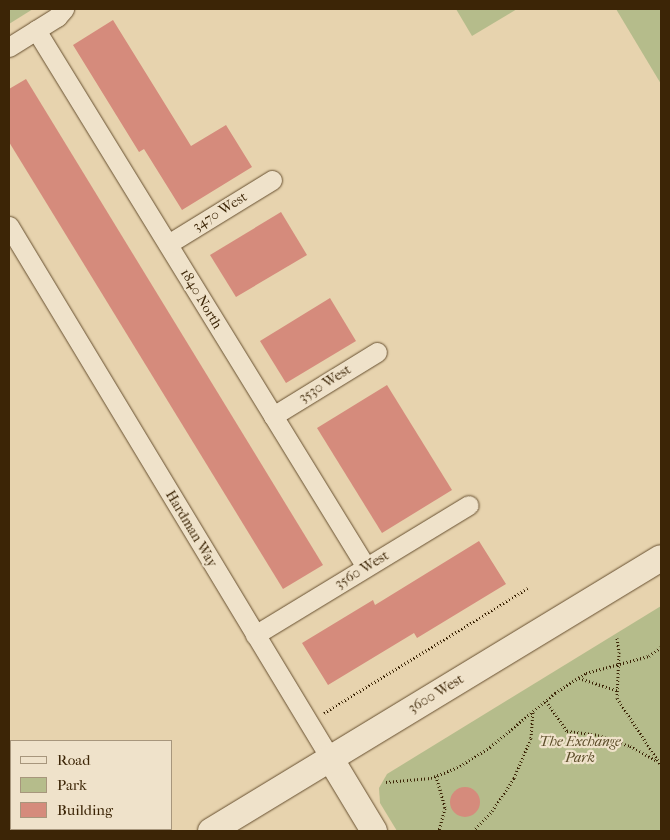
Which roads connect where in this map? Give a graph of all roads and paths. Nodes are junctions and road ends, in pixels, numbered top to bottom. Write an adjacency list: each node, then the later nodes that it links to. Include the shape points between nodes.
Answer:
1 (64, 9): 2 (street)
2 (36, 30): 3 (street); 6 (street, 1840 North)
3 (9, 47)
4 (272, 180): 6 (street, 3470 West)
5 (9, 226): 13 (street, Hardman Way)
6 (168, 244): 8 (street, 1840 North)
7 (377, 352): 8 (street, 3530 West)
8 (274, 416): 11 (street, 1840 North)
9 (469, 505): 11 (street, 3560 West)
10 (661, 558): 22 (street, 3600 West)
11 (366, 568): 13 (street, 3560 West)
12 (528, 588): 21 (path)
13 (255, 635): 21 (street, Hardman Way)
14 (617, 638): 16 (path)
15 (661, 647): 16 (path, via 649,656)
16 (617, 664): 17 (path); 18 (path)
17 (578, 678): 18 (path, via 600,682); 19 (path)
18 (617, 690): 23 (path, via 617,698)
19 (546, 701): 20 (path); 23 (path, via 567,731 598,735 630,746)
20 (533, 711): 24 (path, via 490,747); 29 (path, via 531,738 514,778 492,811)
21 (308, 722): 22 (street, Hardman Way)
22 (330, 758): 26 (street, 3600 West); 27 (street, Hardman Way)
23 (660, 764)
24 (436, 776): 25 (path); 28 (path, via 445,808)
25 (386, 782)
26 (211, 831)
27 (374, 831)
28 (439, 831)
29 (473, 831)

